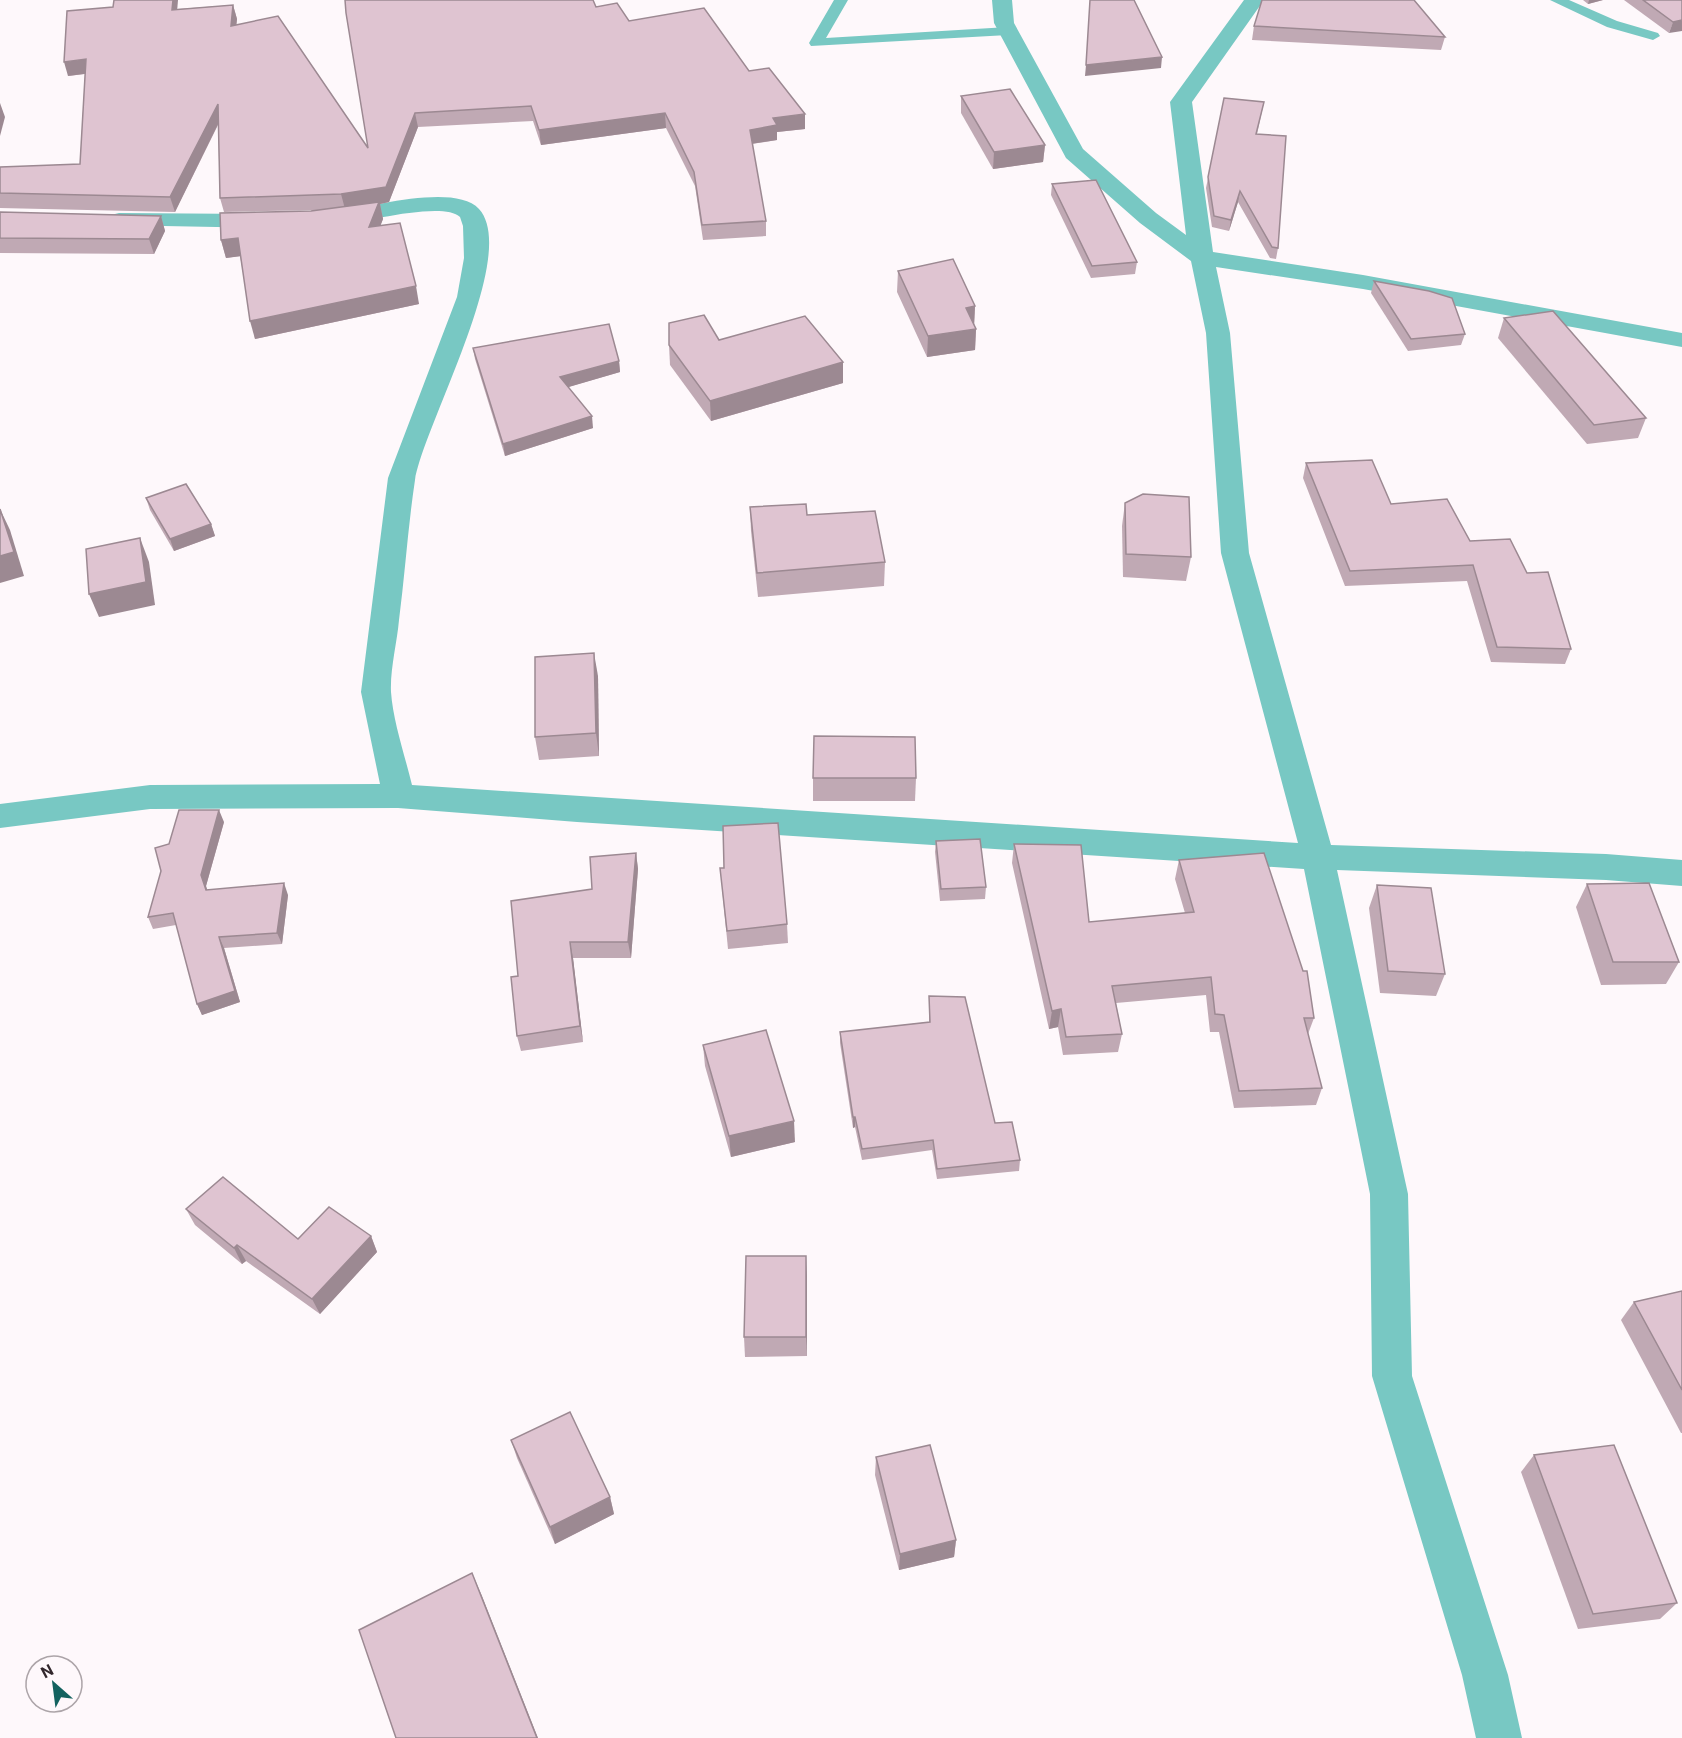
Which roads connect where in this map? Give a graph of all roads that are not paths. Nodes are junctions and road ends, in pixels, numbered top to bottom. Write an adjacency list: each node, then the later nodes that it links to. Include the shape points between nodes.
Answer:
1 (841, 0): 5 (lane, via 816,43)
2 (1002, 0): 5 (street)
3 (1254, 0): 10 (street, via 1181,102)
4 (1557, 0): 6 (lane, via 1612,24)
5 (1008, 31): 10 (street, via 1074,153 1148,219)
6 (1653, 36)
7 (92, 220): 9 (street)
8 (317, 220): 12 (street, via 451,204 471,214 475,226 476,258 469,297 402,478 376,692)
9 (285, 221)
10 (1203, 258): 11 (street, via 1363,282); 14 (street, via 1218,333 1235,552)
11 (1682, 340)
12 (398, 796): 13 (street, via 150,797); 14 (street)
13 (0, 816)
14 (1318, 857): 15 (street); 16 (street, via 1389,1194 1392,1376 1485,1675)
15 (1682, 873)
16 (1499, 1738)

